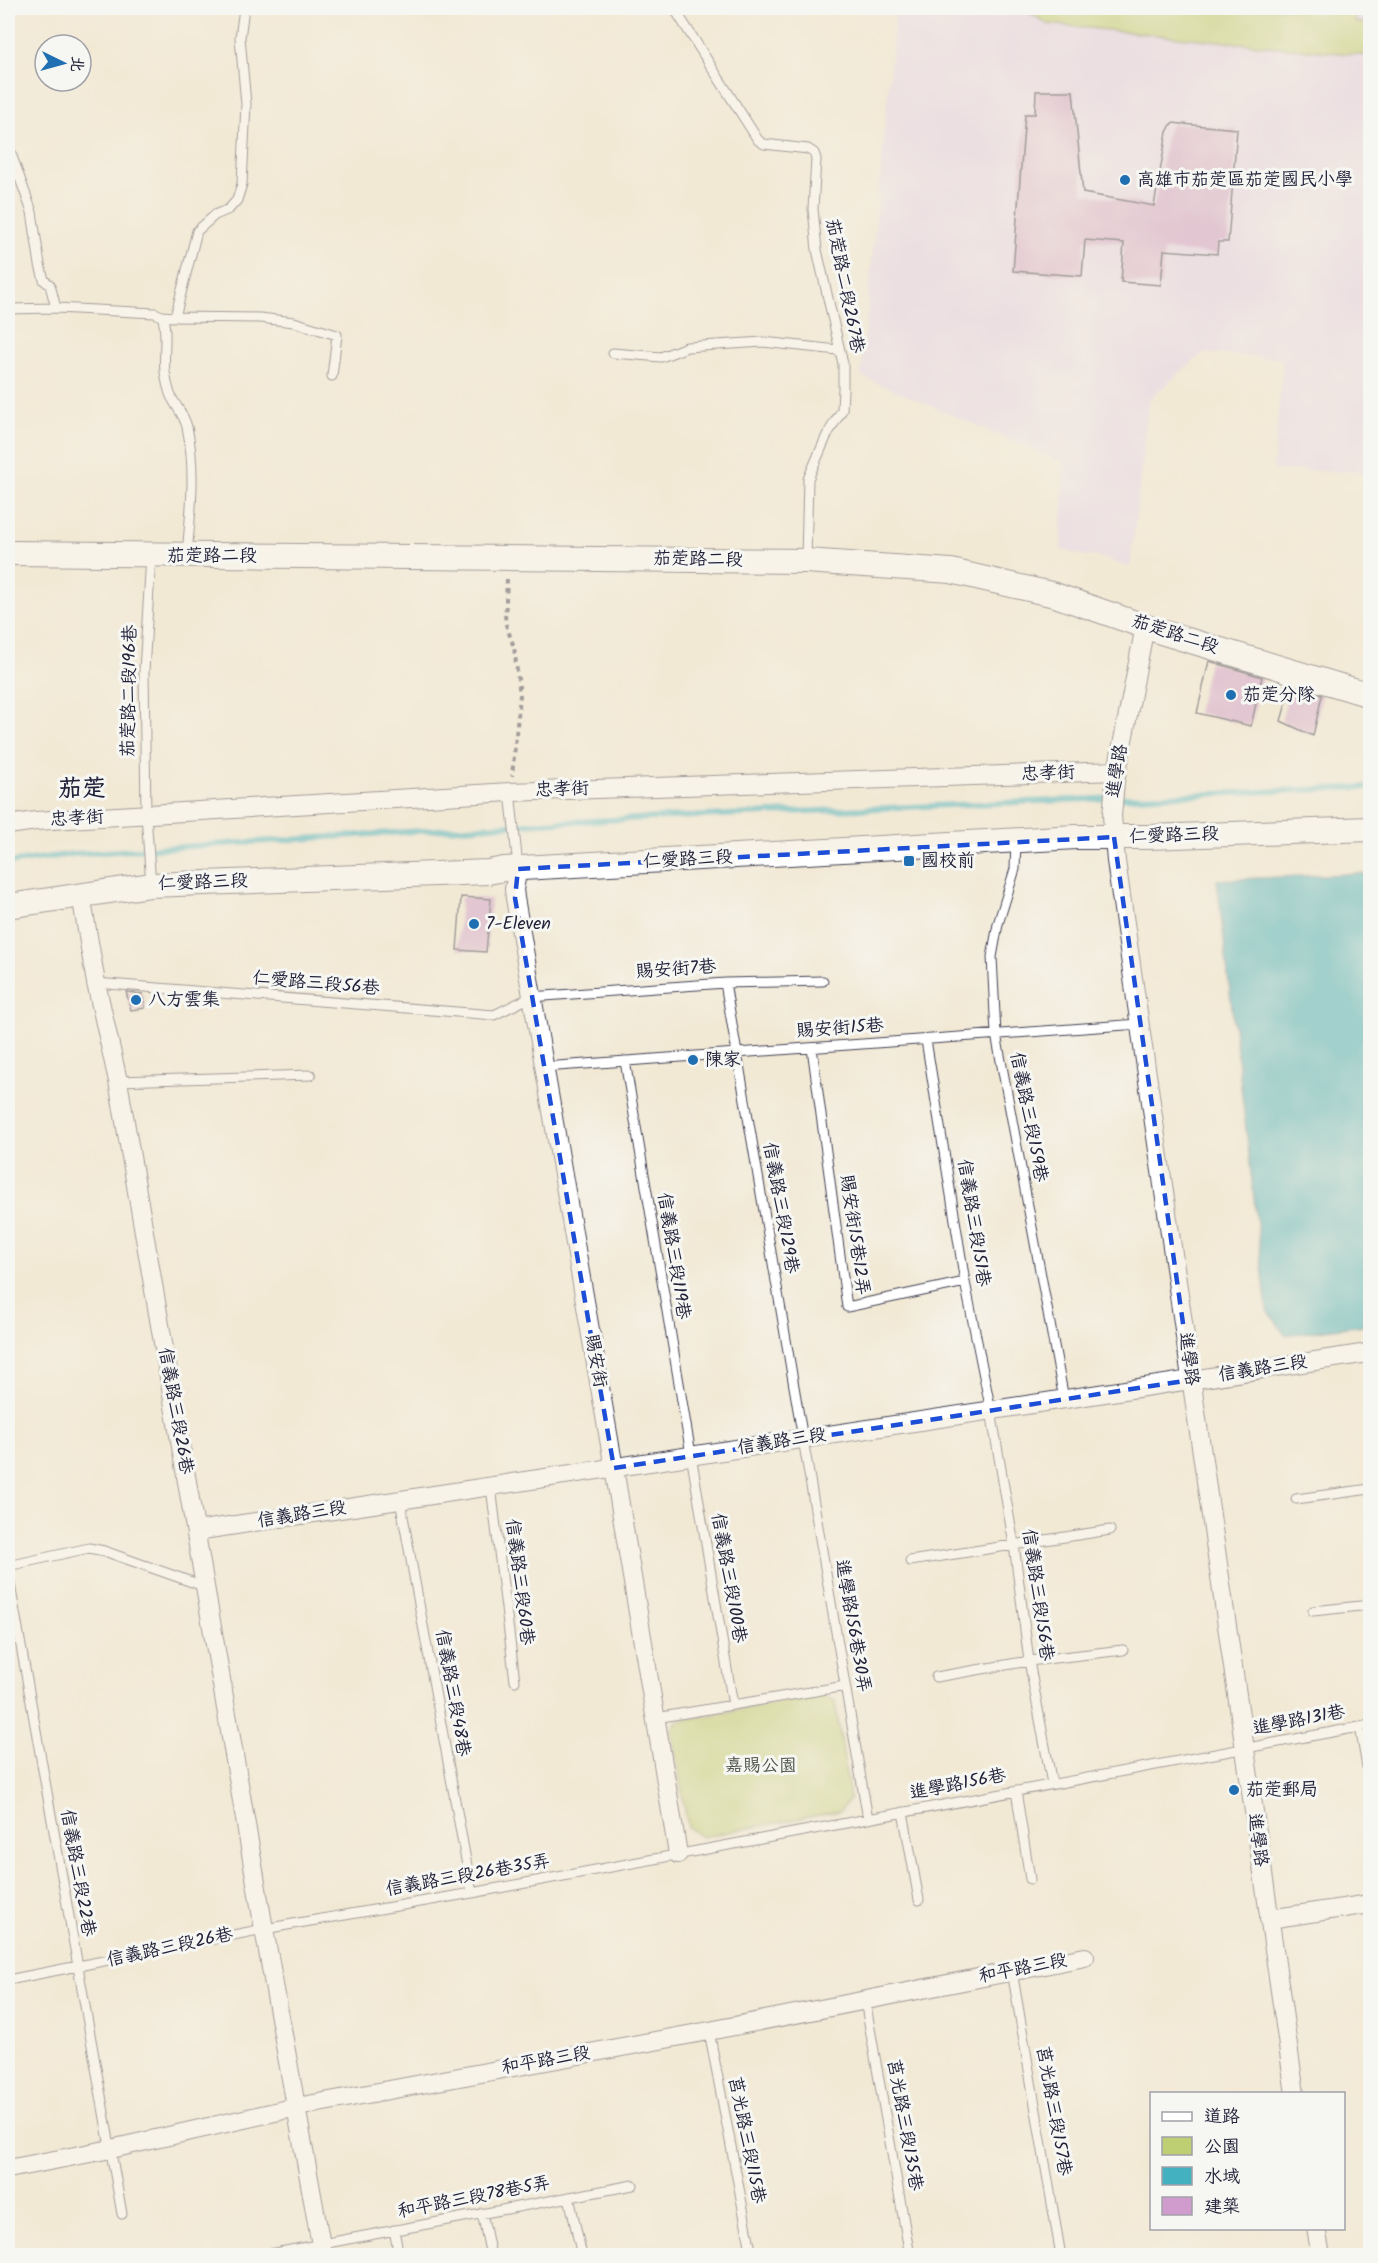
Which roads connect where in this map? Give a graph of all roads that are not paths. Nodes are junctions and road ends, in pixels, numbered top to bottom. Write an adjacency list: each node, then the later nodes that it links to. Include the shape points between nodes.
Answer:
1 (244, 8): 7 (lane, via 240,38 246,104 242,184 230,209 215,215 197,231)
2 (674, 8): 8 (lane, 茄萣路二段267巷, via 758,140 814,153 817,250)
3 (8, 145): 4 (lane, via 32,212 40,265)
4 (56, 308): 5 (lane); 6 (lane)
5 (8, 309)
6 (162, 316): 7 (lane); 12 (lane, via 165,372 170,394 187,426 193,478)
7 (176, 317): 10 (lane, via 260,318 294,322 337,334)
8 (838, 351): 9 (lane, via 764,342 687,346 661,357); 14 (lane, 茄萣路二段267巷, via 843,364 842,410 808,479)
9 (613, 353)
10 (332, 376)
11 (8, 553): 13 (street, 茄萣路二段)
12 (187, 555): 13 (street, 茄萣路二段); 14 (street, 茄萣路二段)
13 (151, 556): 19 (lane, 茄萣路二段196巷, via 144,671)
14 (806, 561): 15 (street, 茄萣路二段, via 951,571 1055,595)
15 (1145, 626): 16 (street, 茄萣路二段); 17 (street, 進學路)
16 (1370, 694)
17 (1116, 777): 18 (street, 忠孝街); 21 (street, 進學路)
18 (511, 800): 19 (street, 忠孝街); 24 (lane)
19 (147, 820): 20 (street, 忠孝街); 25 (lane, 茄萣路二段196巷)
20 (8, 825)
21 (1113, 827): 22 (street, 仁愛路三段); 23 (street, 仁愛路三段); 32 (street, 進學路)
22 (1371, 829)
23 (1017, 840): 24 (street, 仁愛路三段); 33 (lane, 信義路三段159巷, via 1015,869 992,957)
24 (517, 857): 25 (street, 仁愛路三段, via 488,872); 31 (street, 賜安街, via 514,889)
25 (150, 875): 26 (street, 仁愛路三段)
26 (81, 895): 27 (street, 仁愛路三段); 29 (street, 信義路三段26巷)
27 (8, 906)
28 (824, 981): 30 (lane, 賜安街7巷)
29 (96, 983): 31 (lane, 仁愛路三段56巷, via 494,1015); 40 (street, 信義路三段26巷)
30 (725, 983): 31 (lane, 賜安街7巷); 36 (lane, 信義路三段129巷)
31 (531, 997): 38 (street, 賜安街)
32 (1139, 1024): 33 (lane, 賜安街15巷); 43 (street, 進學路)
33 (996, 1035): 34 (lane, 賜安街15巷); 44 (lane, 信義路三段159巷)
34 (926, 1040): 35 (lane, 賜安街15巷); 41 (lane, 信義路三段151巷)
35 (812, 1048): 36 (lane, 賜安街15巷); 41 (lane, 賜安街15巷12弄, via 847,1307)
36 (737, 1053): 37 (lane, 賜安街15巷); 46 (lane, 信義路三段129巷)
37 (625, 1061): 38 (lane, 賜安街15巷); 47 (lane, 信義路三段119巷)
38 (544, 1067): 48 (street, 賜安街)
39 (311, 1074): 40 (lane)
40 (118, 1081): 54 (street, 信義路三段26巷)
41 (965, 1282): 45 (lane, 信義路三段151巷)
42 (1370, 1361): 43 (street, 信義路三段)
43 (1191, 1380): 44 (street, 信義路三段); 71 (street, 進學路)
44 (1064, 1399): 45 (street, 信義路三段)
45 (991, 1411): 46 (street, 信義路三段); 55 (lane, 信義路三段156巷)
46 (803, 1439): 47 (street, 信義路三段); 66 (lane, 進學路156巷30弄)
47 (690, 1456): 48 (street, 信義路三段); 67 (lane, 信義路三段100巷)
48 (614, 1468): 49 (street, 信義路三段); 68 (street, 賜安街)
49 (491, 1487): 52 (street, 信義路三段); 65 (lane, 信義路三段60巷)
50 (1371, 1489): 51 (lane)
51 (1296, 1499)
52 (400, 1500): 54 (street, 信義路三段); 79 (lane, 信義路三段48巷)
53 (1110, 1530): 55 (lane)
54 (196, 1531): 59 (street, 信義路三段26巷)
55 (1014, 1545): 56 (lane); 63 (lane, 信義路三段156巷)
56 (910, 1561)
57 (8, 1566): 59 (lane, via 88,1548)
58 (8, 1573): 85 (lane, 信義路三段22巷)
59 (206, 1587): 83 (street, 信義路三段26巷)
60 (1371, 1605): 61 (lane)
61 (1313, 1611)
62 (1123, 1650): 63 (lane)
63 (1029, 1661): 64 (lane); 72 (lane, 信義路三段156巷)
64 (936, 1677)
65 (515, 1681)
66 (846, 1686): 67 (lane); 76 (lane, 進學路156巷30弄)
67 (733, 1705): 68 (lane)
68 (656, 1718): 77 (street, 賜安街)
69 (1371, 1725): 70 (lane, 進學路131巷)
70 (1360, 1727): 71 (lane, 進學路131巷); 73 (lane, 進學路131巷)
71 (1244, 1749): 72 (lane, 進學路156巷); 82 (street, 進學路)
72 (1052, 1784): 74 (lane, 進學路156巷)
73 (1371, 1784)
74 (1016, 1791): 75 (lane, 進學路156巷); 78 (lane)
75 (903, 1812): 76 (lane, 進學路156巷); 80 (lane)
76 (868, 1819): 77 (lane, 進學路156巷)
77 (678, 1854): 79 (lane, 信義路三段26巷35弄)
78 (1030, 1879)
79 (472, 1893): 83 (lane, 信義路三段26巷35弄)
80 (919, 1900)
81 (1371, 1904): 82 (street)
82 (1269, 1919): 90 (street, 進學路)
83 (264, 1929): 85 (lane, 信義路三段26巷); 91 (street, 信義路三段26巷)
84 (1084, 1957): 86 (street, 和平路三段)
85 (76, 1967): 87 (lane, 信義路三段26巷); 92 (lane, 信義路三段22巷)
86 (1012, 1971): 88 (street, 和平路三段); 107 (lane, 莒光路三段157巷)
87 (8, 1980)
88 (865, 2000): 89 (street, 和平路三段); 106 (lane, 莒光路三段135巷)
89 (709, 2031): 91 (street, 和平路三段); 105 (lane, 莒光路三段115巷)
90 (1295, 2092)
91 (297, 2107): 92 (street, 和平路三段); 100 (street, 信義路三段26巷)
92 (111, 2149): 93 (street, 和平路三段); 96 (lane, 信義路三段22巷)
93 (8, 2169)
94 (633, 2185): 95 (lane, 和平路三段78巷5弄)
95 (569, 2197): 97 (lane, 和平路三段78巷5弄); 104 (lane)
96 (122, 2214)
97 (482, 2214): 98 (lane, 和平路三段78巷5弄); 103 (lane)
98 (394, 2230): 100 (lane, 和平路三段78巷5弄); 102 (lane)
99 (1316, 2230): 108 (street)
100 (322, 2250): 101 (lane, 和平路三段78巷5弄)
101 (260, 2256)
102 (399, 2256)
103 (491, 2256)
104 (582, 2256)
105 (752, 2256)
106 (910, 2256)
107 (1061, 2256)
108 (1321, 2256)

